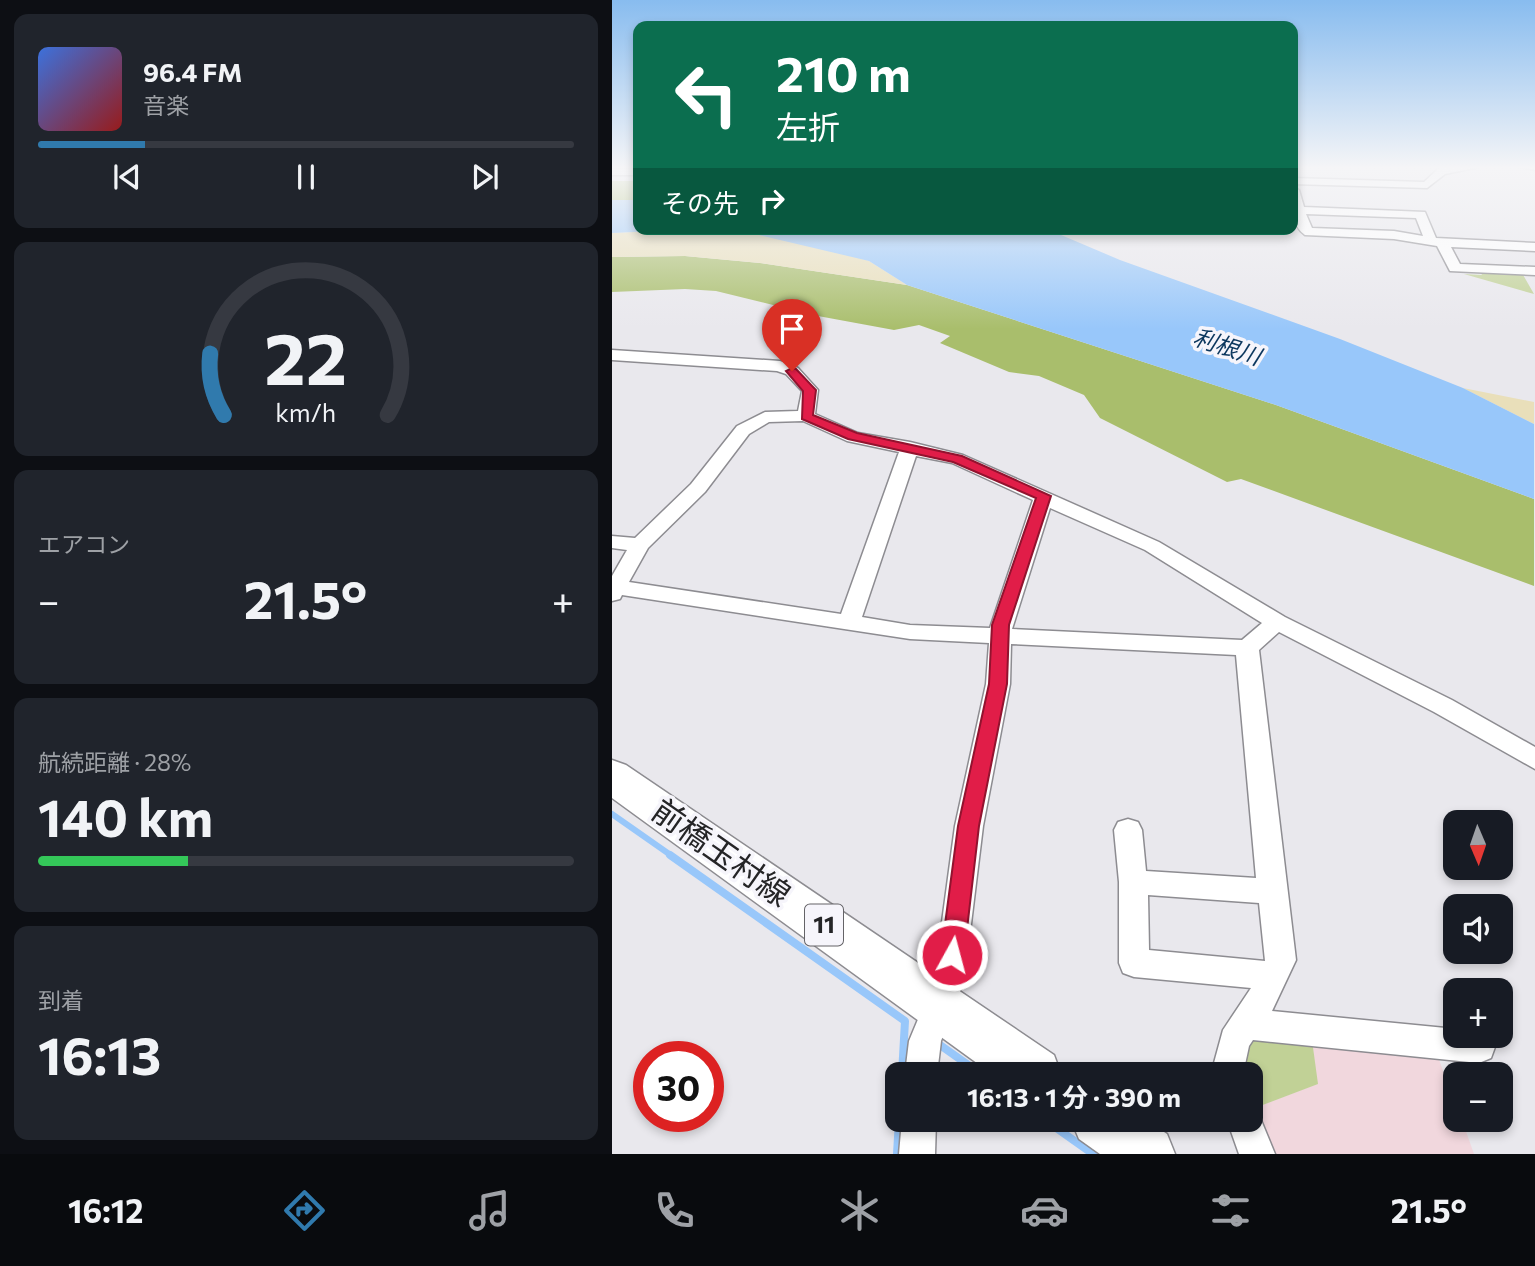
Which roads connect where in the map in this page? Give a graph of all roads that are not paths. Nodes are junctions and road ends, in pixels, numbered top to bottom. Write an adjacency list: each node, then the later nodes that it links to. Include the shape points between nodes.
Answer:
1 (1302, 221): 3 (street, via 1309,232 1394,235)
2 (1423, 221): 3 (street)
3 (1435, 242): 4 (street); 5 (street, via 1453,270)
4 (1534, 247)
5 (1534, 271)
6 (612, 355): 7 (street, via 780,366 792,371 810,390)
7 (806, 416): 8 (street, via 853,437); 11 (street, via 765,417 743,430 698,488)
8 (910, 447): 9 (street, via 957,458); 13 (street)
9 (1044, 496): 14 (street, via 1152,546); 15 (street)
10 (612, 542): 11 (street)
11 (640, 545): 12 (street)
12 (614, 591): 13 (street)
13 (849, 622): 15 (street, via 910,632)
14 (1277, 622): 16 (street); 17 (street, via 1443,706)
15 (999, 637): 16 (street); 23 (street, via 998,684 970,815 949,981)
16 (1247, 648): 21 (street)
17 (1534, 759)
18 (612, 776): 23 (main road, 前橋玉村線 / 11)
19 (1128, 830): 20 (street)
20 (1133, 882): 21 (street); 22 (street, via 1134,963)
21 (1272, 891): 22 (street, via 1282,960)
22 (1273, 976): 24 (street)
23 (939, 1006): 26 (street, via 925,1041); 27 (main road, 前橋玉村線 / 11)
24 (1246, 1024): 25 (street); 28 (street, via 1234,1041)
25 (1443, 1043)
26 (922, 1062)
27 (1018, 1062)
28 (1230, 1062)
29 (918, 1132): 32 (street)
30 (1115, 1132): 33 (main road)
31 (1249, 1132): 34 (street)
32 (917, 1154)
33 (1147, 1154)
34 (1257, 1154)

